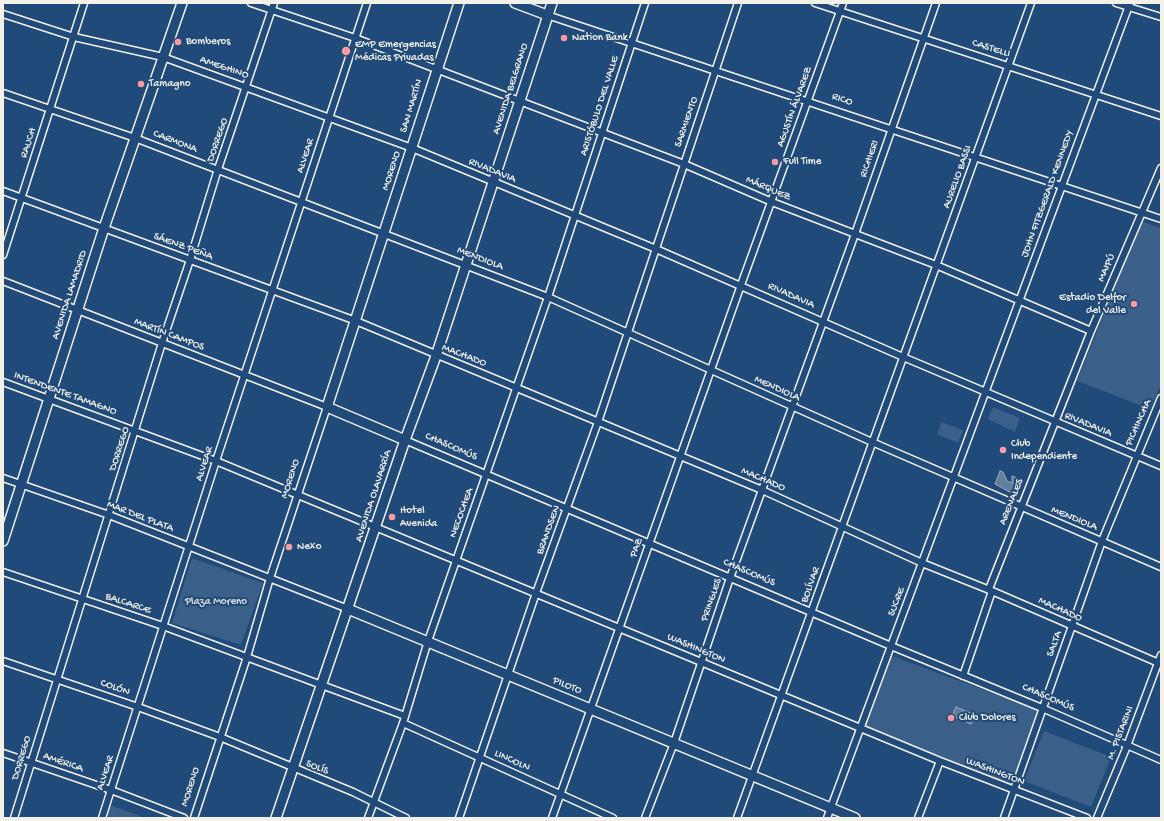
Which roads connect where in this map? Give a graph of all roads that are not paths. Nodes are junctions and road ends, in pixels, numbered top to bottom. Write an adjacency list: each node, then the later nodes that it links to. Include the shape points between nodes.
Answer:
1 (84, 3): 22 (street, RAUCH)
2 (182, 3): 26 (main road, AVENIDA LAMADRID)
3 (251, 3): 17 (street, MÁRQUEZ)
4 (274, 3): 17 (street, DORREGO)
5 (367, 3): 23 (street, ALVEAR)
6 (459, 3): 28 (main road, SAN MARTÍN)
7 (515, 3): 20 (main road, RICO)
8 (552, 3): 20 (main road, AVENIDA BELGRANO)
9 (645, 3): 25 (street, ARISTÓBULO DEL VALLE)
10 (738, 3): 29 (street, SARMIENTO)
11 (815, 3): 18 (street, CASTELLI)
12 (843, 3): 18 (street, AGUSTÍN ÁLVAREZ)
13 (936, 3): 24 (street, RICHIERI)
14 (1031, 3): 27 (street, AURELIO BASSI)
15 (1116, 3): 16 (street)
16 (1129, 5): 21 (street); 32 (street, JOHN FITZGERALD KENNEDY)
17 (272, 10): 23 (street, MÁRQUEZ); 30 (street, DORREGO)
18 (840, 11): 24 (street, CASTELLI); 34 (street, AGUSTÍN ÁLVAREZ)
19 (3, 14): 22 (street, AMEGHINO)
20 (548, 15): 25 (street, RICO); 33 (main road, AVENIDA BELGRANO)
21 (1161, 17)
22 (74, 37): 26 (street, AMEGHINO); 35 (street, RAUCH)
23 (355, 38): 28 (street, MÁRQUEZ); 37 (street, ALVEAR)
24 (923, 39): 27 (street, CASTELLI); 38 (street, RICHIERI)
25 (632, 43): 29 (street, RICO); 39 (street, ARISTÓBULO DEL VALLE)
26 (163, 57): 30 (street, AMEGHINO); 40 (main road, AVENIDA LAMADRID)
27 (1009, 65): 32 (street, CASTELLI); 42 (street, AURELIO BASSI)
28 (436, 69): 33 (street, MÁRQUEZ); 41 (main road, SAN MARTÍN)
29 (715, 70): 34 (street, RICO); 43 (street, SARMIENTO)
30 (247, 86): 37 (street, AMEGHINO); 45 (street, DORREGO)
31 (3, 93): 35 (street, CARMONA)
32 (1096, 95): 36 (street, CASTELLI); 47 (street, JOHN FITZGERALD KENNEDY)
33 (519, 101): 39 (street, MÁRQUEZ); 46 (main road, AVENIDA BELGRANO)
34 (808, 102): 38 (street, RICO); 51 (street, AGUSTÍN ÁLVAREZ)
35 (50, 109): 40 (street, CARMONA); 49 (street, RAUCH)
36 (1161, 116)
37 (329, 117): 41 (street, AMEGHINO); 50 (street, ALVEAR)
38 (892, 128): 42 (street, RICO); 57 (street, RICHIERI)
39 (602, 133): 43 (street, MÁRQUEZ); 53 (street, ARISTÓBULO DEL VALLE)
40 (135, 138): 45 (street, CARMONA); 55 (main road, AVENIDA LAMADRID)
41 (412, 148): 46 (street, RIVADAVIA); 56 (main road, MORENO)
42 (976, 157): 47 (street, RICO); 62 (street, AURELIO BASSI)
43 (684, 164): 51 (street, MÁRQUEZ); 58 (street, SARMIENTO)
44 (1161, 168): 52 (street, MAIPÚ)
45 (218, 169): 50 (street, CARMONA); 60 (street, DORREGO)
46 (493, 182): 53 (street, RIVADAVIA); 61 (main road, AVENIDA OLAVARRÍA)
47 (1061, 186): 52 (street, RICO); 67 (street, JOHN FITZGERALD KENNEDY)
48 (3, 191): 49 (street, SÁENZ PEÑA)
49 (22, 198): 55 (street, SÁENZ PEÑA); 59 (street, RAUCH)
50 (302, 201): 56 (street, CARMONA); 65 (street, ALVEAR)
51 (772, 202): 57 (street, MÁRQUEZ); 64 (street, AGUSTÍN ÁLVAREZ)
52 (1142, 212): 54 (street, RICO); 71 (street, MAIPÚ)
53 (574, 215): 58 (street, RIVADAVIA); 66 (street, NECOCHEA)
54 (1161, 219)
55 (104, 228): 60 (street, SÁENZ PEÑA); 68 (main road, AVENIDA LAMADRID)
56 (384, 233): 61 (street, MENDIOLA); 69 (main road, MORENO)
57 (855, 234): 62 (street, MÁRQUEZ); 70 (street, RICHIERI)
58 (656, 249): 64 (street, RIVADAVIA); 72 (street, BRANDSEN)
59 (3, 255)
60 (190, 260): 65 (street, SÁENZ PEÑA); 73 (street, DORREGO)
61 (466, 265): 66 (street, MENDIOLA); 74 (main road, AVENIDA OLAVARRÍA)
62 (936, 265): 67 (street, MÁRQUEZ); 75 (street, AURELIO BASSI)
63 (3, 281): 68 (street, MARTÍN CAMPOS)
64 (741, 285): 70 (street, RIVADAVIA); 76 (street, PAZ)
65 (272, 290): 69 (street, SÁENZ PEÑA); 77 (street, ALVEAR)
66 (548, 297): 72 (street, MENDIOLA); 79 (street, NECOCHEA)
67 (1019, 301): 71 (street, MÁRQUEZ); 80 (street, JOHN FITZGERALD KENNEDY)
68 (77, 311): 73 (street, MARTÍN CAMPOS); 82 (main road, AVENIDA LAMADRID)
69 (356, 321): 74 (street, MACHADO); 84 (main road, MORENO)
70 (822, 321): 75 (street, RIVADAVIA); 83 (street, PRINGLES)
71 (1091, 331): 87 (street, MAIPÚ)
72 (629, 332): 76 (street, MENDIOLA); 86 (street, BRANDSEN)
73 (162, 343): 77 (street, MARTÍN CAMPOS); 88 (street, DORREGO)
74 (436, 356): 79 (street, MACHADO); 89 (main road, AVENIDA OLAVARRÍA)
75 (903, 357): 80 (street, RIVADAVIA); 90 (street, BOLÍVAR)
76 (710, 370): 83 (street, MENDIOLA); 92 (street, PAZ)
77 (244, 374): 84 (street, MARTÍN CAMPOS); 93 (street, ALVEAR)
78 (3, 382): 82 (street, INTENDENTE TAMAGNO)
79 (517, 387): 86 (street, MACHADO); 95 (street, NECOCHEA)
80 (985, 392): 87 (street, RIVADAVIA); 97 (street, SUCRE)
81 (1161, 398): 85 (street, PICHINCHA)
82 (50, 399): 88 (street, INTENDENTE TAMAGNO); 98 (main road, AVENIDA LAMADRID)
83 (792, 406): 90 (street, MENDIOLA); 99 (street, PRINGLES)
84 (327, 407): 89 (main road, CHASCOMÚS); 100 (street, MORENO)
85 (1159, 410): 91 (street, PICHINCHA)
86 (598, 422): 92 (street, MACHADO); 102 (street, BRANDSEN)
87 (1055, 422): 91 (street, RIVADAVIA); 101 (street, ARENALES)
88 (136, 431): 93 (street, INTENDENTE TAMAGNO); 103 (street, DORREGO)
89 (405, 440): 95 (street, CHASCOMÚS); 104 (main road, AVENIDA OLAVARRÍA)
90 (872, 442): 97 (street, MENDIOLA); 105 (street, BOLÍVAR)
91 (1136, 455): 94 (street, RIVADAVIA); 107 (street, SALTA)
92 (679, 456): 99 (street, MACHADO); 108 (street, PAZ)
93 (216, 461): 100 (street, INTENDENTE TAMAGNO); 109 (street, ALVEAR)
94 (1161, 466)
95 (487, 475): 102 (street, CHASCOMÚS); 110 (street, NECOCHEA)
96 (3, 478): 98 (street, MAR DEL PLATA)
97 (954, 478): 101 (street, MENDIOLA); 111 (street, SUCRE)
98 (22, 484): 103 (street, MAR DEL PLATA); 106 (main road, AVENIDA LAMADRID)
99 (762, 490): 105 (street, MACHADO); 115 (street, PRINGLES)
100 (299, 495): 104 (street, WASHINGTON); 114 (street, MORENO)
101 (1020, 508): 107 (street, MENDIOLA); 116 (street, ARENALES)
102 (567, 509): 108 (street, CHASCOMÚS); 117 (street, BRANDSEN)
103 (109, 515): 109 (street, MAR DEL PLATA); 118 (street, DORREGO)
104 (376, 527): 110 (street, WASHINGTON); 119 (main road, AVENIDA OLAVARRÍA)
105 (843, 527): 111 (street, MACHADO); 120 (street, BOLÍVAR)
106 (3, 541)
107 (1102, 541): 112 (street, MENDIOLA); 122 (street, SALTA)
108 (649, 543): 115 (street, CHASCOMÚS); 123 (street, PAZ)
109 (188, 547): 114 (street, MAR DEL PLATA); 121 (street, ALVEAR)
110 (456, 560): 117 (street, WASHINGTON); 124 (street, NECOCHEA)
111 (922, 563): 116 (street, MACHADO); 125 (street, SUCRE)
112 (1161, 568)
113 (3, 572): 118 (street, BALCARCE)
114 (270, 578): 119 (street, PILOTO); 127 (street, MORENO)
115 (730, 578): 120 (street, CHASCOMÚS); 129 (street, PRINGLES)
116 (991, 590): 122 (street, MACHADO); 132 (street, ARENALES)
117 (536, 593): 123 (street, WASHINGTON); 131 (street, BRANDSEN)
118 (82, 599): 121 (street, BALCARCE); 133 (street, DORREGO)
119 (348, 609): 124 (main road, PILOTO); 134 (main road, AVENIDA OLAVARRÍA)
120 (812, 612): 125 (street, CHASCOMÚS); 135 (street, BOLÍVAR)
121 (163, 626): 127 (street, BALCARCE); 136 (street, ALVEAR)
122 (1071, 626): 130 (street, MACHADO); 138 (street, SALTA)
123 (619, 627): 129 (street, WASHINGTON); 137 (street, PAZ)
124 (428, 641): 131 (main road, PILOTO); 139 (street, NECOCHEA)
125 (891, 646): 132 (street, CHASCOMÚS); 141 (street, SUCRE)
126 (1161, 655): 130 (street, M. PISTARINI)
127 (247, 657): 134 (street); 142 (street, MORENO)
128 (3, 661): 133 (street, COLÓN)
129 (702, 662): 135 (street, WASHINGTON); 143 (street, PRINGLES)
130 (1160, 663): 144 (street, M. PISTARINI)
131 (508, 676): 137 (main road, PILOTO); 146 (street, BRANDSEN)
132 (963, 676): 138 (street, CHASCOMÚS)
133 (57, 679): 136 (street, COLÓN); 149 (street, DORREGO)
134 (322, 684): 139 (street); 150 (main road, AVENIDA OLAVARRÍA)
135 (781, 695): 141 (street, WASHINGTON); 151 (street, BOLÍVAR)
136 (138, 707): 142 (street, COLÓN); 153 (street, ALVEAR)
137 (590, 708): 143 (main road, PILOTO); 154 (street, PAZ)
138 (1042, 708): 144 (street, CHASCOMÚS); 152 (street, SALTA)
139 (405, 716): 140 (street, NECOCHEA)
140 (403, 723): 146 (street, LINCOLN); 155 (street, NECOCHEA)
141 (862, 728): 148 (street, WASHINGTON); 156 (street, SUCRE)
142 (220, 737): 150 (street, SOLÍS); 160 (street, MORENO)
143 (674, 743): 151 (main road, PILOTO); 167 (street, PRINGLES)
144 (1127, 746): 147 (street, CHASCOMÚS); 174 (street, M. PISTARINI)
145 (3, 753): 149 (street, AMÉRICA)
146 (479, 758): 154 (street, LINCOLN); 164 (street, BRANDSEN)
147 (1161, 760)
148 (940, 761): 152 (street, WASHINGTON); 171 (street)
149 (31, 762): 153 (street, AMÉRICA); 157 (street, DORREGO)
150 (293, 769): 155 (street, SOLÍS); 161 (main road, AVENIDA OLAVARRÍA)
151 (752, 777): 156 (main road, PILOTO); 168 (street, BOLÍVAR)
152 (1013, 789): 172 (street, SALTA); 173 (street, WASHINGTON)
153 (111, 790): 158 (street, ALVEAR); 159 (street, AMÉRICA)
154 (560, 794): 165 (street, PAZ); 166 (street, LINCOLN)
155 (373, 802): 162 (street, NECOCHEA); 163 (street, SOLÍS)
156 (831, 808): 169 (street, SUCRE); 170 (main road, PILOTO)
157 (14, 818)
158 (102, 818)
159 (184, 818)
160 (194, 818)
161 (276, 818)
162 (368, 818)
163 (406, 818)
164 (458, 818)
165 (552, 818)
166 (613, 818)
167 (645, 818)
168 (736, 818)
169 (827, 818)
170 (855, 818)
171 (918, 818)
172 (1004, 818)
173 (1087, 818)
174 (1097, 818)

